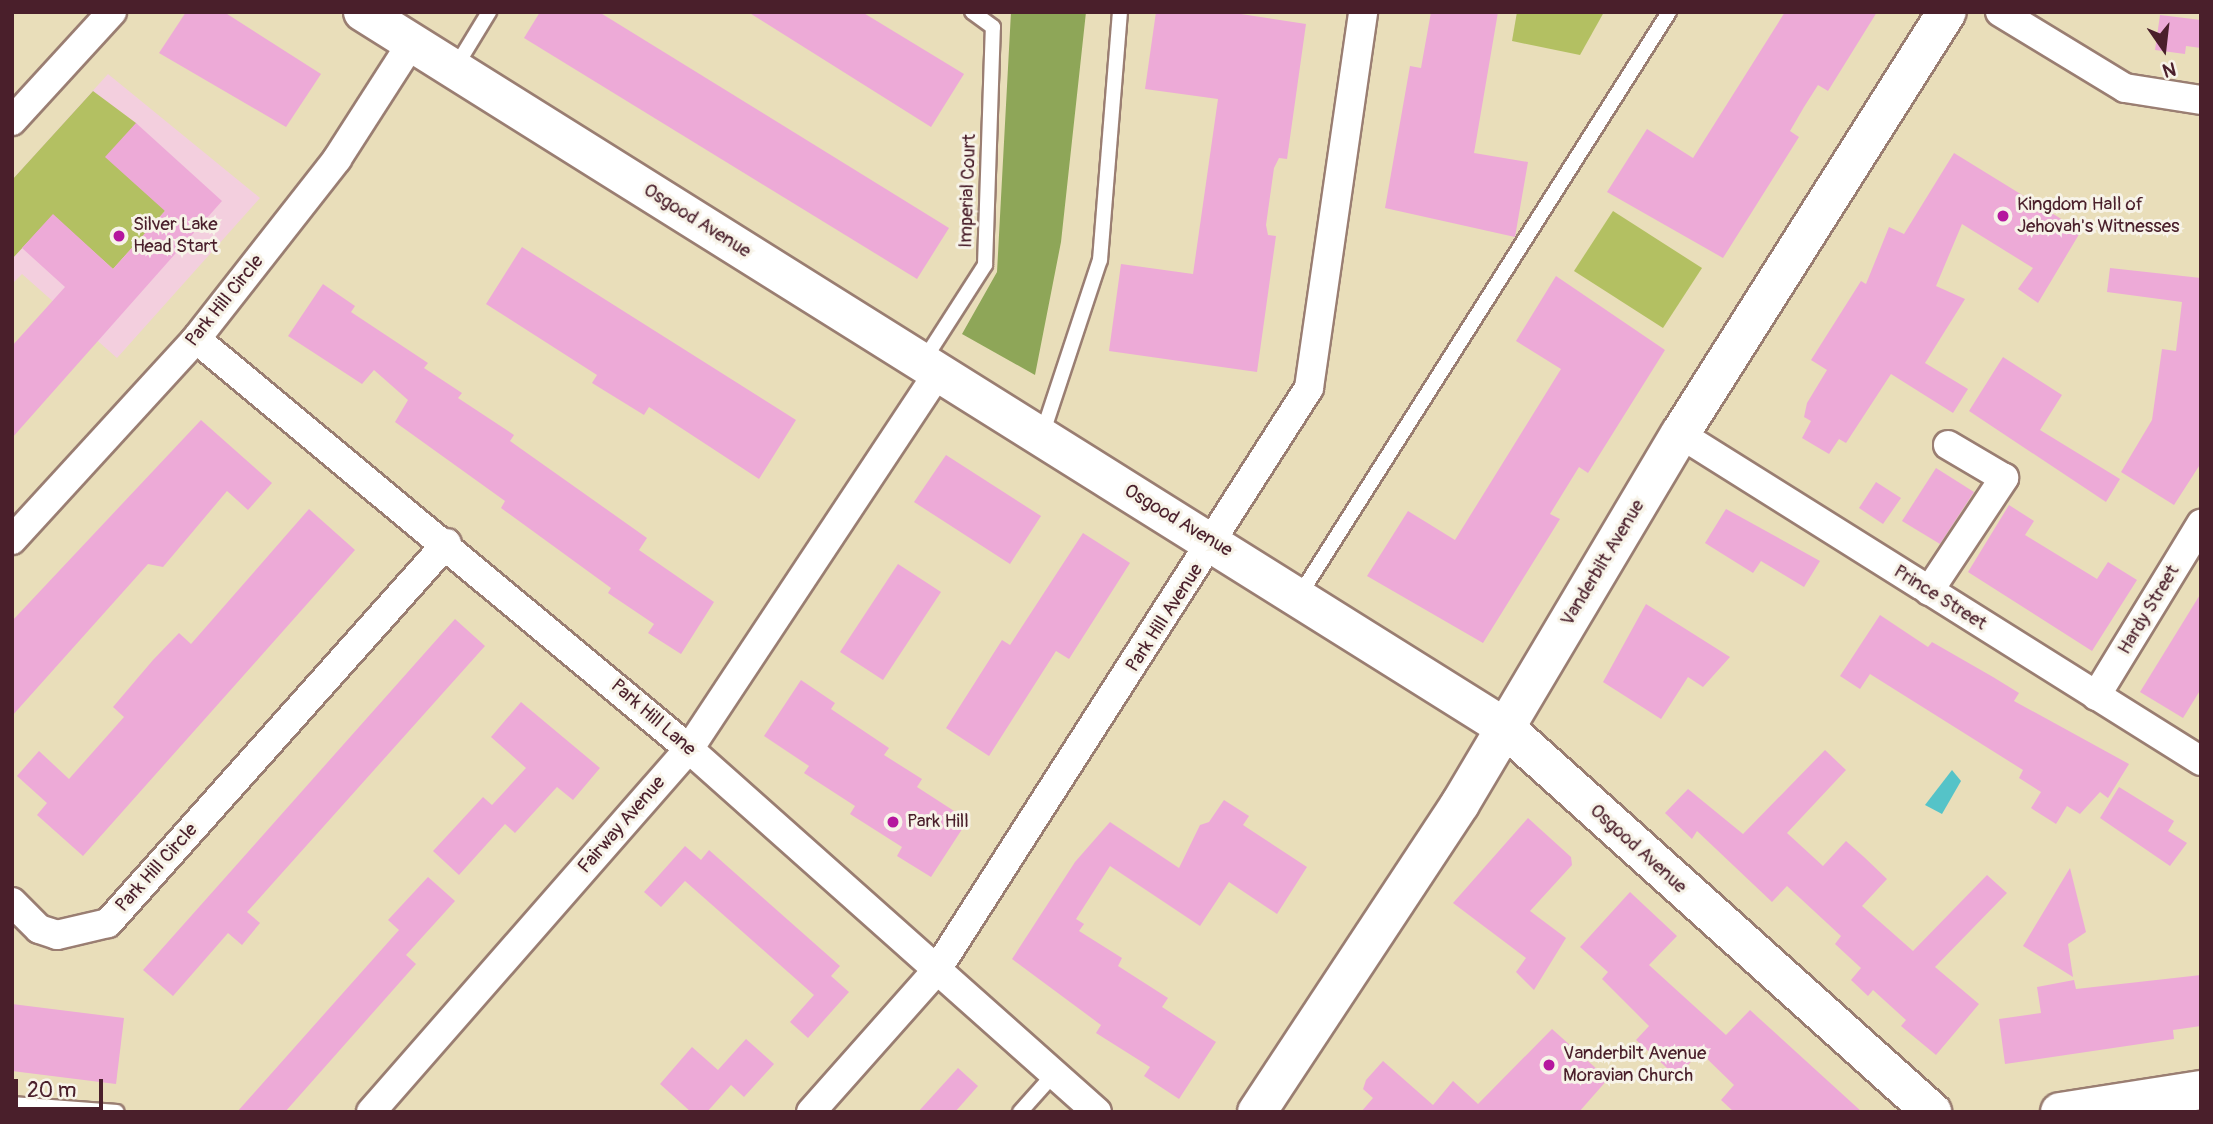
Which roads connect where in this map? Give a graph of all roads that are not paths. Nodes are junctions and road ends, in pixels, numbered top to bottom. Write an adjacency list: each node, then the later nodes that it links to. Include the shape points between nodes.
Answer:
1 (112, 12): 13 (street)
2 (363, 12): 10 (street, Osgood Avenue)
3 (489, 12): 11 (lane)
4 (972, 12): 15 (lane, Imperial Court, via 993,27 985,265)
5 (1120, 12): 17 (lane, via 1100,260)
6 (1363, 12): 21 (street, Park Hill Avenue, via 1309,388)
7 (1669, 12): 24 (lane)
8 (1947, 12): 16 (street, Vanderbilt Avenue)
9 (2000, 12): 12 (street, via 2125,88)
10 (412, 42): 11 (street, Osgood Avenue); 14 (street, Park Hill Circle, via 337,159)
11 (454, 69): 15 (street, Osgood Avenue)
12 (2201, 100)
13 (12, 121)
14 (195, 340): 20 (street, Park Hill Circle); 22 (street, Park Hill Lane)
15 (929, 370): 17 (street, Osgood Avenue); 27 (street, Fairway Avenue)
16 (1680, 434): 23 (street, Prince Street); 26 (street, Vanderbilt Avenue)
17 (1041, 438): 21 (street, Osgood Avenue)
18 (1948, 445): 23 (street, via 2004,478)
19 (2201, 524): 25 (street, Hardy Street)
20 (12, 540)
21 (1214, 542): 24 (street, Osgood Avenue); 30 (street, Park Hill Avenue)
22 (447, 543): 27 (street, Park Hill Lane); 29 (street, Park Hill Circle, via 108,923 57,934 39,929)
23 (1929, 591): 25 (street, Prince Street)
24 (1299, 596): 26 (street, Osgood Avenue)
25 (2096, 696): 28 (street, Prince Street)
26 (1504, 727): 39 (street, Vanderbilt Avenue); 40 (street, Osgood Avenue)
27 (689, 749): 30 (street, Park Hill Lane); 35 (street, Fairway Avenue)
28 (2201, 761)
29 (12, 902)
30 (936, 971): 31 (street, Park Hill Lane); 36 (street, Park Hill Avenue)
31 (1054, 1074): 37 (lane); 38 (street, Park Hill Lane)
32 (2201, 1090): 41 (street)
33 (12, 1104): 34 (lane)
34 (117, 1112)
35 (371, 1112)
36 (811, 1112)
37 (1020, 1112)
38 (1097, 1112)
39 (1256, 1112)
40 (1932, 1112)
41 (2060, 1112)

